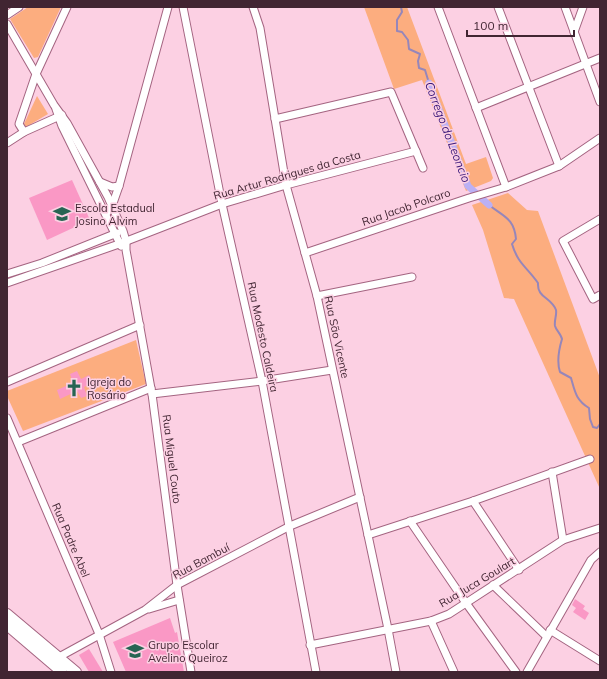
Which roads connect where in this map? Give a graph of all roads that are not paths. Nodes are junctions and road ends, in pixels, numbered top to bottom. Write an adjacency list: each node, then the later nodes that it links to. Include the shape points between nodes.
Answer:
1 (19, 7): 10 (street)
2 (67, 7): 17 (street)
3 (168, 7): 33 (street)
4 (183, 7): 36 (street, Rua Modesto Caldeira)
5 (254, 7): 22 (street, Rua São Vicente, via 260,28)
6 (438, 7): 20 (street)
7 (498, 7): 18 (street)
8 (564, 7): 12 (street)
9 (583, 7): 12 (street)
10 (7, 15)
11 (7, 24): 13 (street)
12 (574, 32): 16 (street)
13 (16, 38): 14 (street); 17 (street)
14 (7, 40)
15 (600, 58): 16 (street)
16 (585, 64): 18 (street); 19 (street)
17 (36, 74): 21 (street); 23 (street)
18 (528, 88): 20 (street); 29 (street)
19 (600, 102)
20 (476, 108): 34 (street)
21 (60, 116): 24 (street); 31 (street); 35 (street, Rua Miguel Couto)
22 (275, 119): 28 (street, via 392,92); 32 (street, Rua São Vicente)
23 (19, 124): 24 (street); 25 (street)
24 (24, 132): 25 (street)
25 (14, 137): 27 (street)
26 (600, 138): 29 (street, Rua Jacob Polcaro)
27 (7, 143)
28 (416, 151): 30 (street); 32 (street, Rua Artur Rodrigues da Costa)
29 (559, 166): 34 (street, Rua Jacob Polcaro)
30 (424, 168)
31 (101, 185): 33 (street); 35 (street, via 99,192); 37 (street)
32 (286, 185): 36 (street, Rua Artur Rodrigues da Costa); 43 (street, Rua São Vicente)
33 (119, 186): 37 (street)
34 (506, 187): 43 (street, Rua Jacob Polcaro)
35 (94, 191): 38 (street, Rua Miguel Couto)
36 (222, 204): 42 (street, Rua Artur Rodrigues da Costa); 53 (street, Rua Modesto Caldeira)
37 (112, 206): 38 (street); 40 (street)
38 (106, 214): 41 (street, Rua Miguel Couto)
39 (600, 219): 49 (street, via 564,241 592,299)
40 (123, 230): 41 (street); 42 (street)
41 (114, 234): 42 (street, Rua Miguel Couto); 44 (street)
42 (123, 242): 45 (street, Rua Artur Rodrigues da Costa); 51 (street, Rua Miguel Couto)
43 (304, 253): 50 (street, Rua São Vicente)
44 (42, 263): 45 (street); 46 (street)
45 (45, 271): 48 (street, Rua Artur Rodrigues da Costa)
46 (7, 274)
47 (412, 277): 50 (street)
48 (7, 282)
49 (600, 295)
50 (317, 296): 52 (street, Rua São Vicente)
51 (140, 325): 54 (street); 55 (street, Rua Miguel Couto)
52 (332, 370): 53 (street); 60 (street, Rua São Vicente)
53 (262, 381): 55 (street); 63 (street, Rua Modesto Caldeira)
54 (7, 382)
55 (152, 391): 57 (street); 69 (street, Rua Miguel Couto)
56 (7, 418): 57 (street, Rua Padre Abel)
57 (18, 442): 79 (street, Rua Padre Abel)
58 (590, 459): 59 (street)
59 (552, 472): 61 (street); 66 (street)
60 (360, 497): 63 (street, Rua Bambuí); 65 (street, Rua São Vicente)
61 (473, 501): 62 (street); 68 (street)
62 (410, 521): 65 (street); 72 (street)
63 (290, 526): 69 (street, Rua Bambuí); 80 (street, Rua Modesto Caldeira)
64 (600, 528): 66 (street, Rua Juca Goulart)
65 (368, 535): 77 (street, Rua São Vicente)
66 (563, 540): 68 (street, Rua Juca Goulart)
67 (600, 552): 78 (street, via 592,560)
68 (520, 570): 70 (street, Rua Juca Goulart)
69 (177, 585): 71 (street, Rua Miguel Couto); 73 (street, Rua Bambuí)
70 (493, 585): 72 (street, Rua Juca Goulart); 78 (street)
71 (179, 600): 73 (street); 88 (street, Rua Miguel Couto)
72 (466, 603): 75 (street, Rua Juca Goulart); 83 (street)
73 (145, 610): 79 (street, Rua Bambuí)
74 (7, 614): 81 (main road)
75 (431, 621): 77 (street, Rua Juca Goulart); 91 (street)
76 (7, 625): 84 (main road)
77 (388, 629): 80 (street, Rua Juca Goulart); 90 (street, Rua São Vicente)
78 (548, 633): 82 (street); 92 (street)
79 (99, 634): 81 (street, Rua Bambuí); 87 (street, Rua Padre Abel)
80 (310, 645): 89 (street, Rua Modesto Caldeira)
81 (59, 657): 85 (street); 86 (main road)
82 (600, 661)
83 (512, 671)
84 (62, 672)
85 (65, 672)
86 (76, 672)
87 (111, 672)
88 (191, 672)
89 (316, 672)
90 (396, 672)
91 (454, 672)
92 (526, 672)

